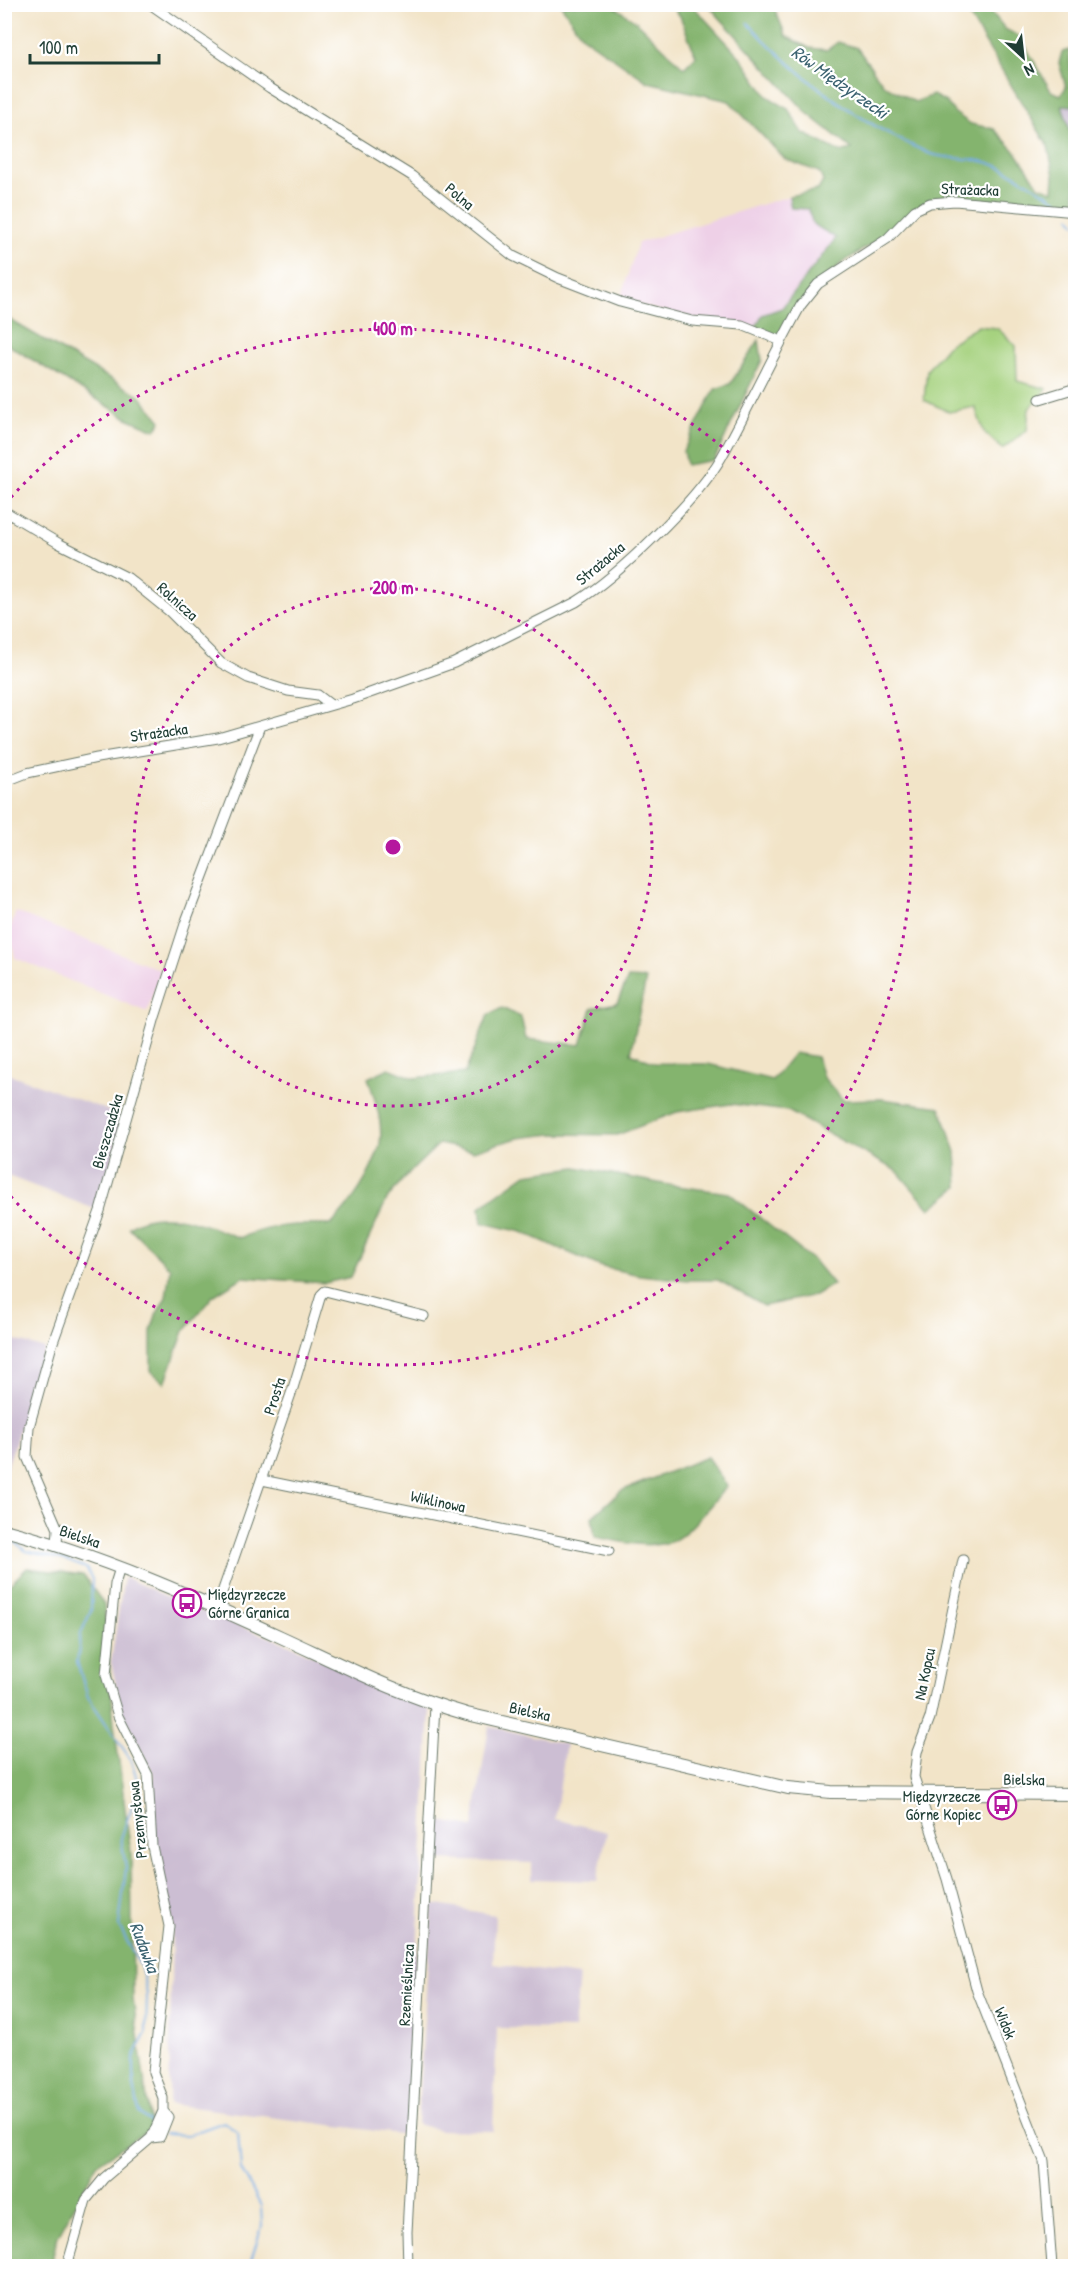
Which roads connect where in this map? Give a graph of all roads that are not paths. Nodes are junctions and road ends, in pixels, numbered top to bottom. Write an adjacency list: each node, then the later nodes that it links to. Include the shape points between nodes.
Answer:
1 (150, 4): 3 (street, Polna, via 270,88 412,176 513,256 620,302 692,321 742,325)
2 (1076, 212): 3 (street, Strażacka, via 955,201 930,203 915,210 886,238 818,284)
3 (781, 341): 7 (street, Strażacka, via 720,460 696,492 595,590 454,663)
4 (1076, 388): 5 (street)
5 (1040, 399)
6 (4, 511): 7 (street, Rolnicza, via 128,578 170,612 221,663 248,678 288,691 318,695)
7 (331, 705): 8 (street, Strażacka)
8 (260, 726): 9 (street, Strażacka, via 218,738 27,773); 13 (street, Bieszczadzka, via 186,921 100,1210 52,1345 29,1427 27,1457 58,1529)
9 (4, 782)
10 (424, 1316): 11 (street, Prosta, via 325,1291 321,1295)
11 (262, 1480): 14 (street, Wiklinowa); 17 (street, Prosta)
12 (6, 1531): 13 (street, Bielska)
13 (57, 1545): 16 (street, Bielska)
14 (609, 1551)
15 (963, 1560): 19 (street, Na Kopcu, via 930,1718 917,1752 914,1777)
16 (120, 1568): 17 (street, Bielska); 21 (street, Przemysłowa, via 106,1675 118,1716 148,1774 152,1845 169,1926 153,2072 163,2098)
17 (217, 1607): 18 (street, Bielska)
18 (435, 1705): 19 (street, Bielska, via 788,1788); 24 (street, Rzemieślnicza)
19 (918, 1793): 20 (street, Bielska); 25 (street, Widok, via 947,1879 977,1991 1044,2162)
20 (1076, 1794)
21 (163, 2111): 22 (street, Przemysłowa); 22 (street, Przemysłowa, via 168,2117 166,2125)
22 (155, 2137): 23 (street, Przemysłowa, via 104,2178 86,2200)
23 (67, 2266)
24 (408, 2266)
25 (1052, 2266)

